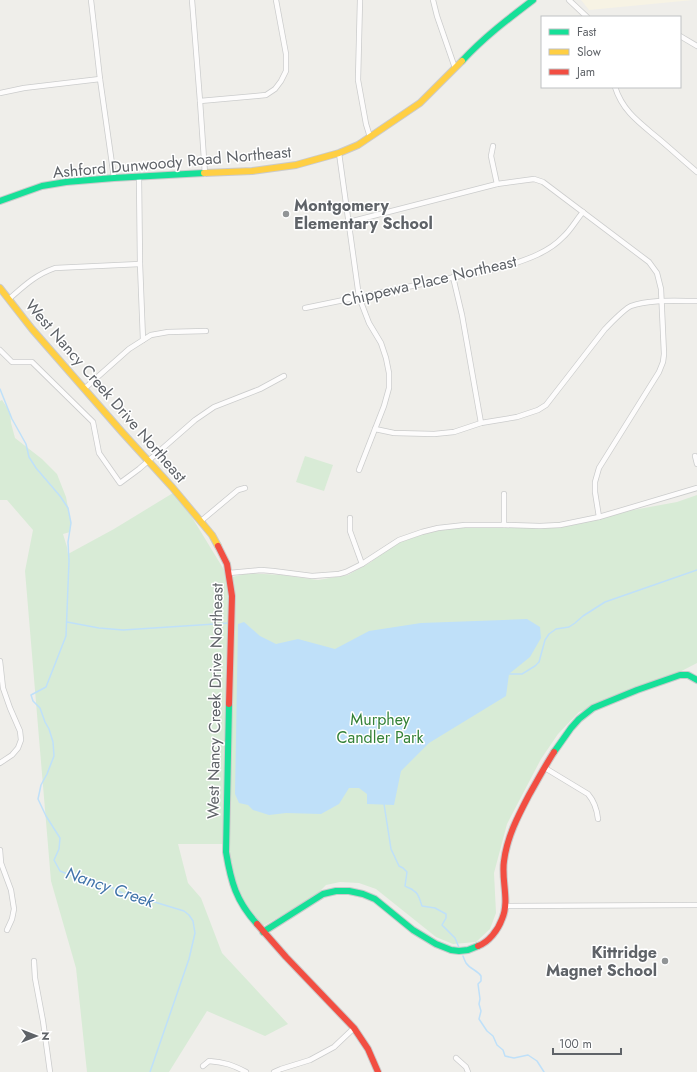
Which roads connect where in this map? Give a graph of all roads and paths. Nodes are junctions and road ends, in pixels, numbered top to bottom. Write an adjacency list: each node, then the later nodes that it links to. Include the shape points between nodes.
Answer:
1 (91, 0): 12 (street)
2 (192, 0): 15 (street)
3 (276, 0): 15 (street, via 286,54 286,71 275,89 266,95)
4 (360, 0): 16 (street, via 358,80)
5 (433, 0): 11 (street)
6 (533, 0): 11 (street, Ashford Dunwoody Road Northeast, via 474,48)
7 (570, 0): 8 (street)
8 (586, 16)
9 (681, 37): 10 (street)
10 (697, 46)
11 (455, 68): 16 (street, Ashford Dunwoody Road Northeast, via 420,103)
12 (100, 79): 14 (street); 22 (street)
13 (615, 88): 19 (street, via 628,112)
14 (0, 93)
15 (200, 101): 20 (street)
16 (370, 137): 18 (street, Ashford Dunwoody Road Northeast)
17 (492, 146): 23 (street, via 491,156)
18 (339, 153): 20 (street, Ashford Dunwoody Road Northeast, via 296,166); 26 (street)
19 (697, 172)
20 (205, 174): 21 (street, Ashford Dunwoody Road Northeast)
21 (139, 177): 22 (street, Ashford Dunwoody Road Northeast); 27 (street)
22 (114, 178): 24 (street, Ashford Dunwoody Road Northeast, via 42,186)
23 (497, 184): 25 (street, via 534,179 543,182); 26 (street)
24 (0, 201)
25 (583, 212): 28 (street, Chippewa Place Northeast, via 564,237 545,251 504,267); 33 (street, via 649,262 657,273)
26 (349, 222): 30 (street)
27 (140, 264): 31 (street, via 55,268 36,276); 36 (street)
28 (453, 278): 30 (street, Chippewa Place Northeast); 40 (street)
29 (0, 288): 31 (street, West Nancy Creek Drive Northeast)
30 (359, 297): 34 (street, Chippewa Place Northeast); 41 (street, via 368,323 381,343 390,373 389,388)
31 (9, 300): 39 (street, West Nancy Creek Drive Northeast)
32 (697, 301): 33 (street)
33 (661, 302): 40 (street, via 630,307 612,322 546,405 522,416); 49 (street, via 663,362 599,468 595,482)
34 (305, 308)
35 (206, 331): 36 (street, via 168,332 151,335)
36 (143, 340): 39 (street, via 129,349)
37 (0, 350): 43 (street, via 12,362 32,362 93,422 99,453 120,483)
38 (284, 376): 43 (street, via 260,389 214,407 195,420)
39 (84, 389): 43 (street, West Nancy Creek Drive Northeast)
40 (481, 423): 41 (street, via 454,432 434,434 394,433)
41 (375, 429): 45 (street)
42 (695, 456): 44 (street)
43 (149, 461): 51 (street, West Nancy Creek Drive Northeast)
44 (697, 464)
45 (359, 470)
46 (245, 488): 51 (street, via 238,490)
47 (697, 488): 49 (street)
48 (504, 494): 52 (street)
49 (599, 516): 52 (street, via 560,525)
50 (350, 518): 53 (street, via 350,531)
51 (201, 521): 54 (street, West Nancy Creek Drive Northeast, via 218,545)
52 (504, 525): 53 (street, via 454,525 422,532 399,540)
53 (362, 564): 54 (street, via 346,572 324,576 261,570)
54 (229, 573): 64 (street, West Nancy Creek Drive Northeast, via 232,616 226,852 235,891 247,913)
55 (0, 661): 57 (street, via 3,688 21,740 12,755)
56 (697, 680): 58 (street, via 688,675 680,676 630,692 588,710 574,724)
57 (0, 763)
58 (545, 768): 59 (street, via 588,794 597,810); 62 (street, via 517,817 510,837 503,870)
59 (598, 819)
60 (0, 850): 63 (street, via 1,864 11,890 14,909)
61 (697, 905): 62 (street)
62 (505, 906): 64 (street, via 502,919 489,940 471,949 459,951 430,941 376,899 352,891 340,890 323,894)
63 (7, 930)
64 (263, 932): 66 (street, West Nancy Creek Drive Northeast)
65 (34, 961): 69 (street)
66 (354, 1028): 71 (street, via 334,1046 310,1060); 72 (street, West Nancy Creek Drive Northeast, via 363,1040)
67 (456, 1058): 73 (street)
68 (203, 1066): 70 (street, via 209,1061 220,1062 234,1065)
69 (50, 1072)
70 (246, 1072)
71 (274, 1072)
72 (378, 1072)
73 (468, 1072)

